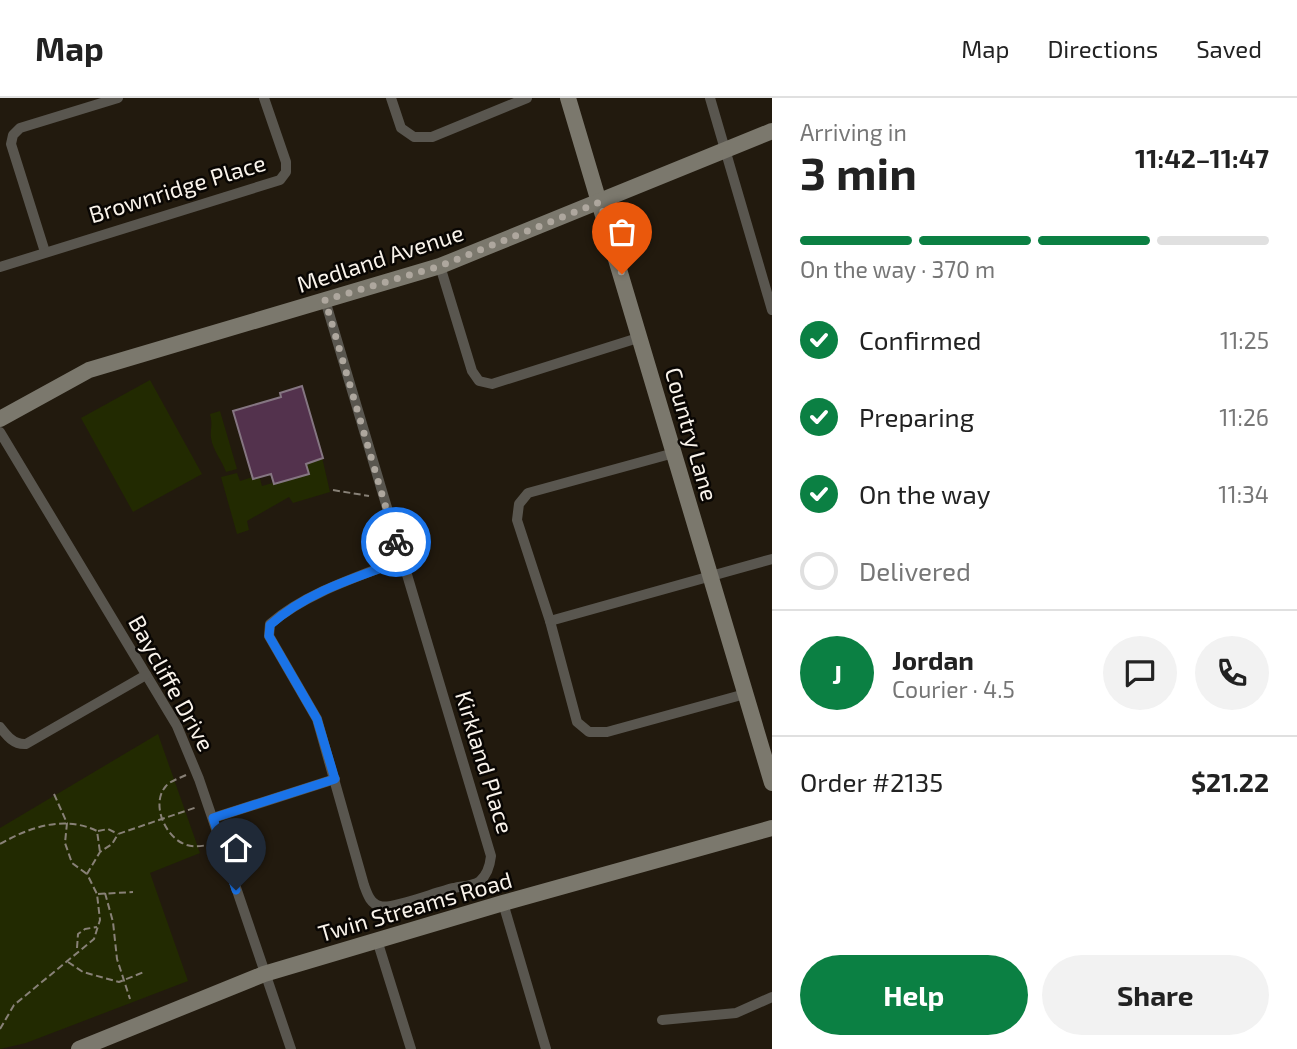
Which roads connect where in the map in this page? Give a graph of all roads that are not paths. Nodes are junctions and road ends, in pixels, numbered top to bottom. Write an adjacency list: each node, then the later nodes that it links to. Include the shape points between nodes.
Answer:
1 (118, 98): 10 (street, via 20,128 13,135 10,144)
2 (264, 98): 10 (street, Brownridge Place, via 286,162 280,180)
3 (391, 98): 4 (street, via 401,128 414,137 432,137)
4 (527, 98)
5 (568, 98): 9 (street, Country Lane)
6 (710, 98): 8 (street)
7 (772, 131): 8 (street, Medland Avenue)
8 (725, 150): 9 (street, Medland Avenue); 13 (street)
9 (600, 202): 11 (street, Medland Avenue); 16 (street, Country Lane)
10 (45, 252): 12 (street, Brownridge Place)
11 (440, 266): 14 (street, Medland Avenue); 16 (street, via 479,381 492,384)
12 (0, 267)
13 (768, 281): 15 (street)
14 (325, 300): 17 (street, Medland Avenue, via 89,370); 21 (street, Kirkland Place)
15 (772, 310)
16 (641, 337): 19 (street, Country Lane)
17 (0, 419)
18 (0, 432): 24 (street, Baycliffe Drive)
19 (674, 453): 22 (street, Country Lane); 23 (street, via 528,493 519,504 517,520)
20 (772, 559): 22 (street)
21 (401, 561): 27 (street, Kirkland Place, via 342,582 270,625 269,636 317,719); 27 (street, Kirkland Place, via 491,856 483,879 390,906 374,903 364,885)
22 (709, 576): 23 (street); 25 (street, Country Lane)
23 (550, 621): 25 (street, via 577,722 589,732 607,732)
24 (146, 675): 26 (street, via 26,744 10,739); 29 (street, Baycliffe Drive, via 177,726)
25 (745, 694): 28 (street, Country Lane)
26 (0, 727)
27 (335, 779): 29 (street)
28 (772, 783)
29 (213, 818): 33 (street, Baycliffe Drive)
30 (772, 828): 31 (street, Twin Streams Road)
31 (503, 903): 32 (street, Twin Streams Road); 39 (street)
32 (377, 940): 33 (street, Twin Streams Road); 38 (street)
33 (264, 974): 36 (street, Twin Streams Road); 37 (street, Baycliffe Drive)
34 (772, 997): 35 (street, via 736,1013)
35 (662, 1020)
36 (79, 1049)
37 (291, 1049)
38 (411, 1049)
39 (546, 1049)

